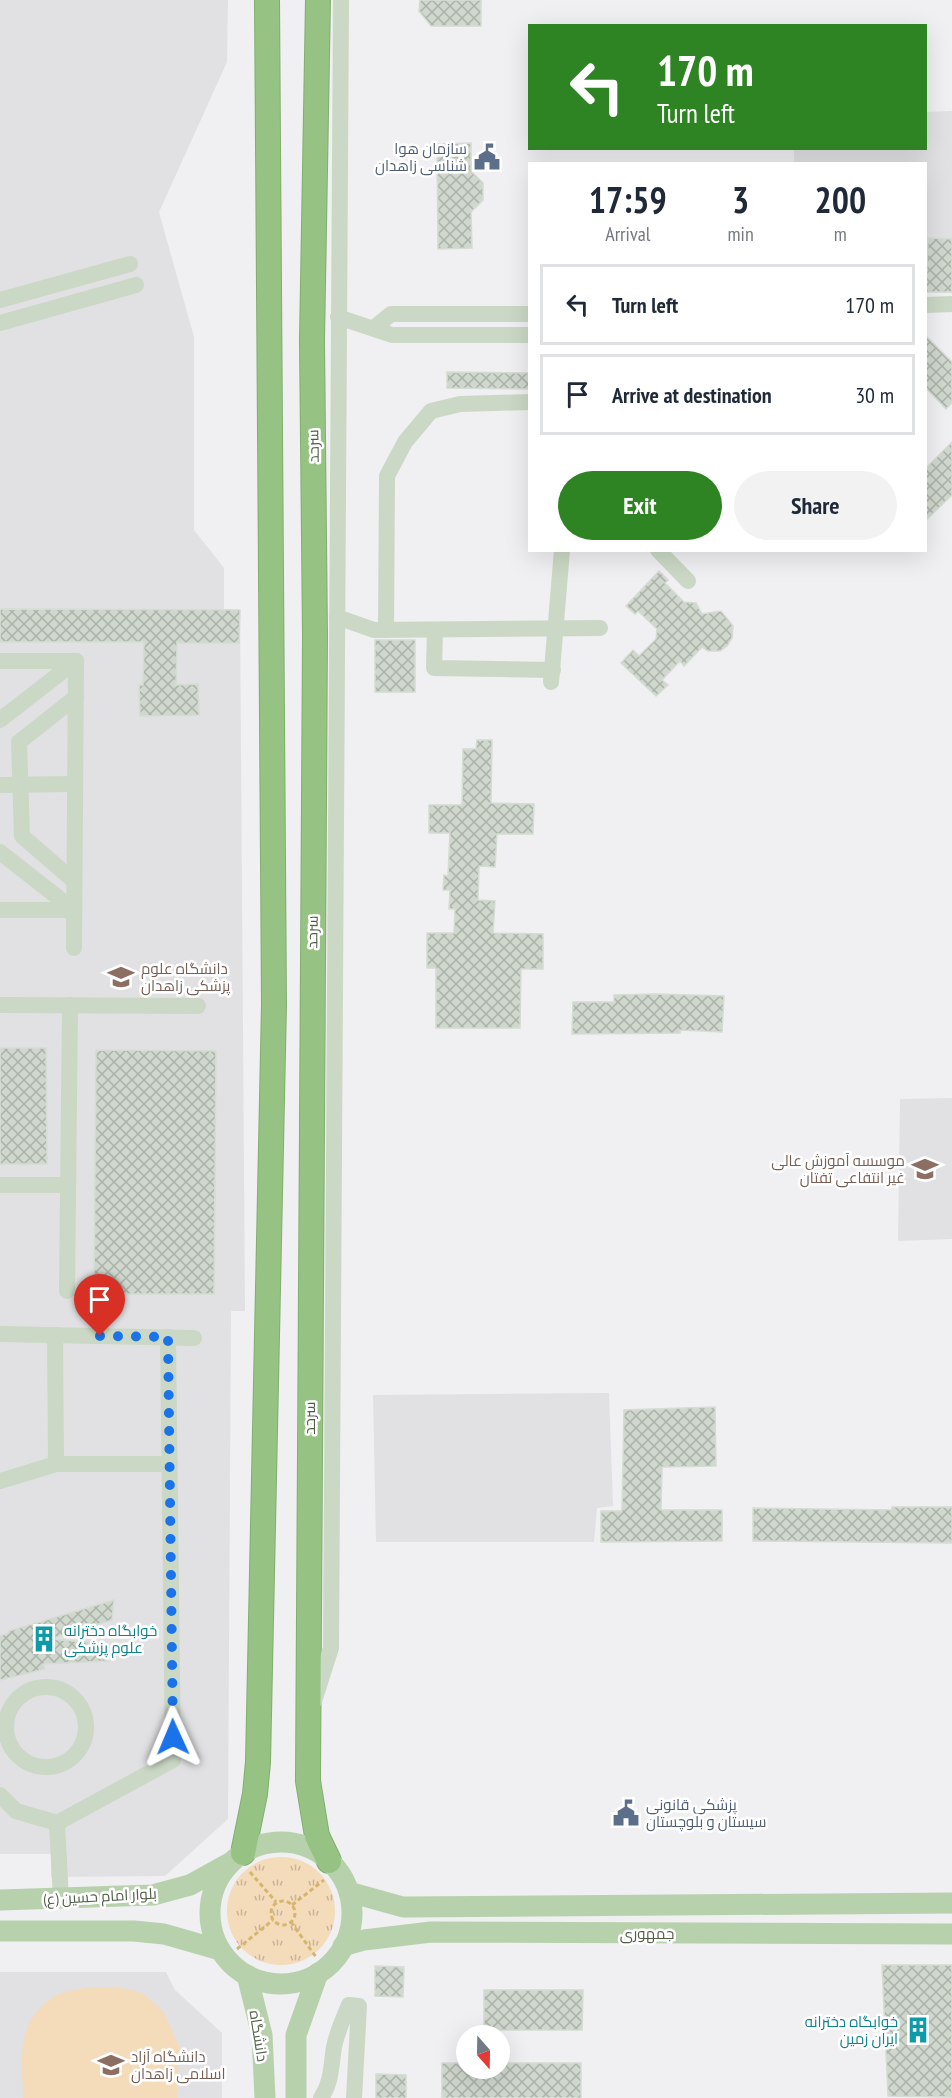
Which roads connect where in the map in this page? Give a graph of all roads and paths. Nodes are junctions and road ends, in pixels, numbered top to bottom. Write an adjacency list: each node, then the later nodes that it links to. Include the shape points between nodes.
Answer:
1 (267, 0): 53 (highway, via 274,1016 258,1762)
2 (318, 0): 50 (highway, سرحد, via 312,340 315,636)
3 (341, 0): 10 (street)
4 (130, 264): 6 (street)
5 (136, 285): 11 (street)
6 (0, 300)
7 (952, 304): 8 (street)
8 (927, 305)
9 (528, 314): 12 (street, via 391,315)
10 (338, 317): 12 (street); 18 (street)
11 (0, 323)
12 (374, 328): 13 (street, via 392,335)
13 (528, 335)
14 (528, 402): 21 (street, via 460,404 431,411 405,442 387,476)
15 (562, 552): 20 (street)
16 (660, 552): 17 (street)
17 (688, 581)
18 (337, 617): 21 (street, via 374,630); 50 (street, via 331,1648)
19 (600, 628): 20 (street)
20 (557, 629): 22 (street); 22 (street, via 552,676 434,668)
21 (386, 630): 22 (street)
22 (435, 630)
23 (0, 661): 24 (street)
24 (76, 661): 25 (street); 26 (street)
25 (76, 697): 27 (street); 29 (street, via 19,742)
26 (0, 720)
27 (75, 784): 29 (street); 31 (street)
28 (0, 785): 29 (street)
29 (21, 785): 31 (street, via 22,836)
30 (0, 852): 33 (street)
31 (74, 881): 33 (street)
32 (0, 910): 33 (street)
33 (74, 910): 34 (street)
34 (74, 948)
35 (0, 1005): 36 (street)
36 (70, 1005): 37 (street); 39 (street)
37 (198, 1006)
38 (0, 1185): 39 (street)
39 (68, 1185): 40 (street)
40 (68, 1291)
41 (0, 1334): 42 (street)
42 (55, 1335): 43 (street); 45 (street)
43 (168, 1337): 44 (street); 46 (street)
44 (194, 1338)
45 (56, 1464): 46 (street); 47 (street)
46 (170, 1464): 52 (street, via 173,1760)
47 (0, 1481)
48 (20, 1697): 48 (street, via 6,1725 16,1754 34,1766 44,1767 73,1757 86,1730 86,1719 76,1701 49,1687); 49 (street)
49 (0, 1709)
50 (309, 1717): 54 (highway, سرحد, via 311,1811 317,1836)
51 (0, 1795): 52 (street, via 16,1811)
52 (57, 1823): 56 (street)
53 (240, 1862): 54 (main road, بلوار امام حسین (ع), via 260,1845 278,1842 305,1847); 56 (main road, بلوار امام حسین (ع), via 172,1892); 58 (path); 66 (main road, via 218,1879 211,1897 212,1933)
54 (333, 1866): 55 (main road); 60 (path)
55 (349, 1892): 59 (main road, جمهوری, via 403,1907); 65 (main road, via 350,1929)
56 (61, 1899): 57 (main road, بلوار امام حسین (ع))
57 (0, 1900)
58 (276, 1902): 60 (path, via 284,1900); 61 (path, via 270,1912)
59 (952, 1903)
60 (292, 1905): 62 (path, via 295,1915)
61 (273, 1920): 62 (path, via 280,1925); 66 (path)
62 (291, 1922): 67 (path)
63 (0, 1931): 66 (main road, via 164,1934)
64 (952, 1934): 65 (main road, جمهوری, via 431,1932)
65 (343, 1946): 67 (main road)
66 (224, 1954): 68 (main road)
67 (322, 1970): 68 (main road, via 283,1983 264,1982); 70 (main road, via 296,2035)
68 (247, 1975): 69 (main road, دانشگاه, via 262,2035)
69 (265, 2098)
70 (296, 2098)
71 (321, 2098): 72 (street, via 330,2086 340,2025 349,2006 358,2006)
72 (354, 2098)

